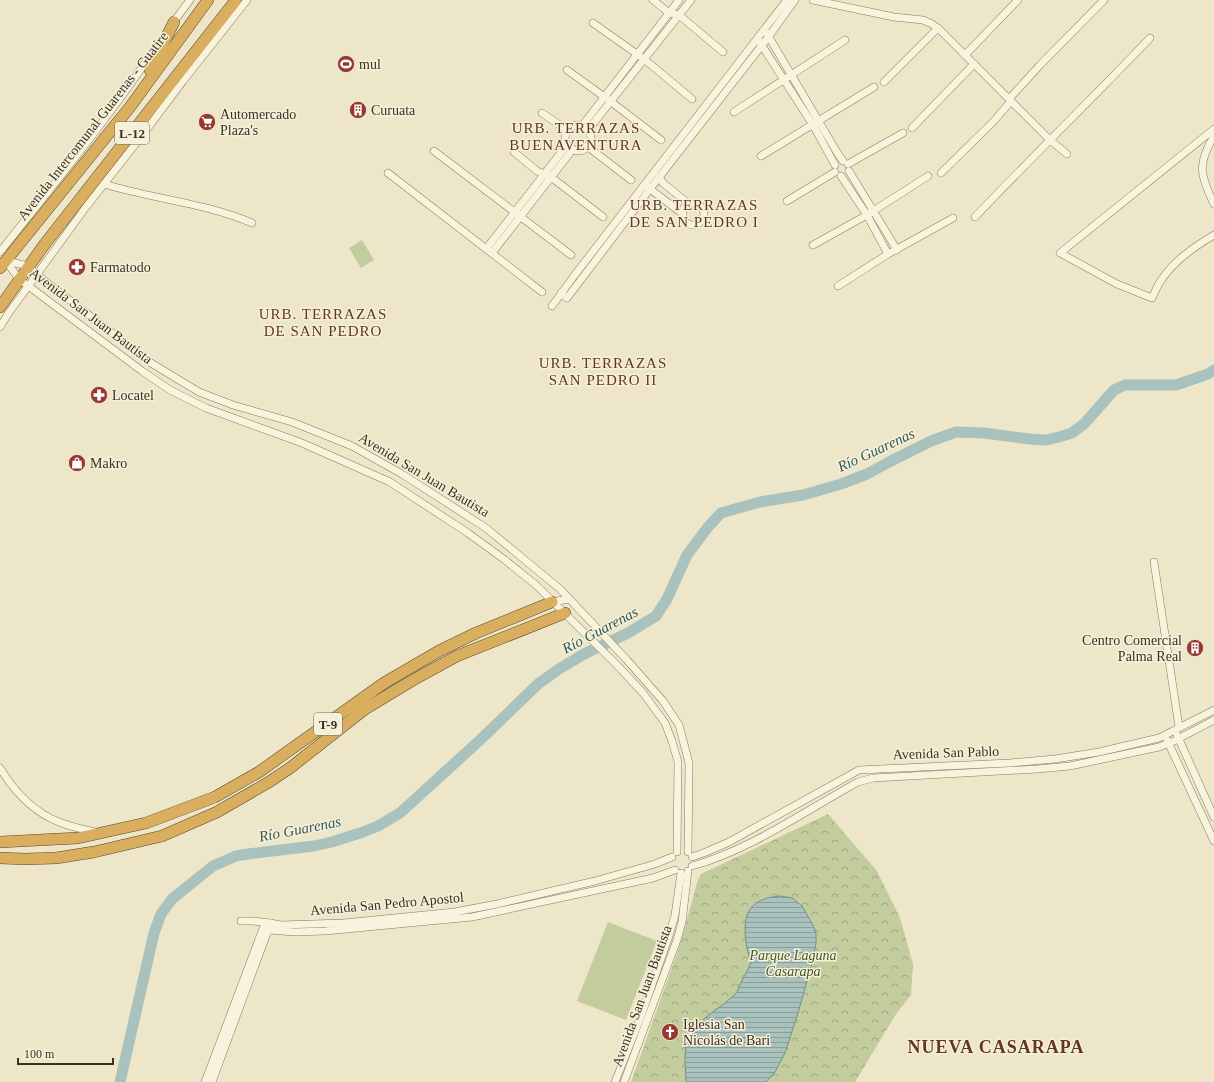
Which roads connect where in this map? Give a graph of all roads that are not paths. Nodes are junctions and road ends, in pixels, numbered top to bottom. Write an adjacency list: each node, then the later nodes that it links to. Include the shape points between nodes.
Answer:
1 (190, 0): 15 (street, Avenida Intercomunal Guarenas - Guatire / L-12)
2 (208, 0): 36 (highway, Avenida Intercomunal Guarenas - Guatire / L-12)
3 (236, 0): 83 (highway, L-12)
4 (247, 0): 63 (street, L-12)
5 (652, 0): 13 (street)
6 (679, 0): 13 (street)
7 (691, 0): 14 (street)
8 (787, 0): 17 (street)
9 (795, 0): 19 (street)
10 (813, 0): 18 (street, via 894,17 923,20)
11 (1018, 0): 26 (street)
12 (1104, 0): 35 (street, via 1040,65)
13 (669, 12): 14 (street); 25 (street)
14 (678, 15): 24 (street); 27 (street)
15 (174, 22): 36 (highway); 82 (street, Avenida Intercomunal Guarenas - Guatire / L-12)
16 (593, 23): 25 (street)
17 (764, 28): 19 (street); 20 (street)
18 (938, 28): 26 (street); 31 (street)
19 (769, 36): 23 (street); 30 (street)
20 (757, 38): 23 (street); 64 (street)
21 (1150, 38): 47 (street)
22 (845, 40): 30 (street)
23 (761, 45): 30 (street); 61 (street)
24 (723, 52)
25 (637, 55): 27 (street); 33 (street)
26 (965, 55): 28 (street)
27 (644, 59): 33 (street); 34 (street)
28 (974, 64): 35 (street); 41 (street)
29 (567, 70): 33 (street)
30 (787, 76): 38 (street); 39 (street)
31 (884, 82)
32 (874, 87): 39 (street)
33 (607, 99): 40 (street); 46 (street)
34 (692, 99)
35 (1010, 100): 47 (street); 58 (street, via 993,122)
36 (130, 107): 82 (highway, Avenida Intercomunal Guarenas - Guatire / L-12)
37 (542, 112): 43 (street)
38 (734, 112)
39 (816, 123): 53 (street); 54 (street); 55 (street)
40 (585, 128): 43 (street, via 574,125); 48 (street, via 590,138)
41 (912, 128)
42 (1214, 129): 76 (street, via 1060,253 1117,284 1152,298 1161,280 1171,268 1192,248)
43 (567, 130): 49 (street, via 565,138)
44 (903, 133): 54 (street)
45 (1214, 136): 67 (street, via 1201,163 1204,185)
46 (661, 140)
47 (1050, 140): 52 (street); 73 (street)
48 (587, 146): 49 (street, via 578,150); 62 (street)
49 (570, 147): 59 (street)
50 (434, 151): 70 (street)
51 (514, 152): 59 (street, via 537,171)
52 (1067, 154)
53 (761, 156)
54 (846, 162): 55 (street, via 839,161); 56 (street, via 850,167)
55 (837, 171): 56 (street, via 846,175); 65 (street); 71 (street)
56 (849, 172): 68 (street)
57 (388, 173): 79 (street)
58 (941, 174)
59 (548, 176): 70 (street); 72 (street)
60 (928, 176): 68 (street)
61 (659, 177): 64 (street); 66 (street)
62 (631, 180)
63 (104, 184): 75 (street, via 189,204); 84 (street, L-12)
64 (649, 186): 69 (street); 87 (street)
65 (787, 201)
66 (689, 204): 69 (street); 69 (street, via 695,203 703,208 702,221 697,225 691,225 686,222)
67 (1214, 204)
68 (874, 211): 71 (street); 78 (street)
69 (683, 212)
70 (518, 214): 79 (street); 81 (street)
71 (867, 215): 77 (street); 80 (street)
72 (603, 217)
73 (975, 217)
74 (953, 218): 78 (street)
75 (252, 223)
76 (1214, 235)
77 (813, 245)
78 (896, 250): 80 (street)
79 (489, 251): 89 (street)
80 (888, 254): 88 (street)
81 (572, 255)
82 (2, 261): 83 (street, Avenida San Juan Bautista); 85 (street, Avenida San Juan Bautista)
83 (28, 266): 84 (street, Avenida San Juan Bautista); 85 (highway, L-12)
84 (37, 275): 86 (street, L-12); 95 (street, Avenida San Juan Bautista, via 151,363 199,392 292,422 352,446 402,474 486,528)
85 (19, 279): 86 (street, Avenida San Juan Bautista); 92 (highway, L-12)
86 (29, 285): 93 (street, L-12); 96 (street, Avenida San Juan Bautista, via 170,390 206,408 302,444 390,482 505,560)
87 (571, 286): 90 (street); 90 (street, via 567,298)
88 (838, 286)
89 (542, 292)
90 (561, 293): 91 (street)
91 (552, 306)
92 (0, 307)
93 (0, 327)
94 (1154, 562): 100 (street)
95 (569, 599): 96 (street, T-9); 97 (street); 114 (street, Avenida San Juan Bautista, via 663,701 679,725 690,763)
96 (552, 602): 97 (street, Avenida San Juan Bautista); 111 (highway, T-9, via 476,633 384,682 259,772 215,797 146,823)
97 (565, 613): 115 (street, Avenida San Juan Bautista, via 643,693 665,723 678,762); 116 (highway, T-9, via 457,656 365,709 263,786 217,812 162,836 56,858)
98 (1214, 710): 100 (street, Avenida San Pablo)
99 (1214, 720): 102 (street, Avenida San Pablo)
100 (1177, 728): 101 (street, Avenida San Pablo); 102 (street)
101 (1164, 735): 103 (street); 104 (street, Avenida San Pablo, via 1146,742)
102 (1179, 739): 103 (street, Avenida San Pablo); 110 (street)
103 (1168, 743): 105 (street, Avenida San Pablo, via 1140,752); 112 (street)
104 (1078, 755): 105 (street); 107 (street, Avenida San Pablo)
105 (1080, 764): 107 (street, Avenida San Pablo, via 1037,769)
106 (0, 768): 111 (street, via 12,787 38,811 58,822)
107 (985, 768): 108 (street, Avenida San Pablo); 109 (street, Avenida San Pablo)
108 (870, 769): 109 (street); 114 (street, Avenida San Pablo, via 859,770 729,842 706,852)
109 (873, 778): 117 (street, Avenida San Pablo, via 858,782 756,840)
110 (1214, 816)
111 (99, 833): 113 (highway, T-9, via 78,838)
112 (1214, 841)
113 (0, 842)
114 (690, 854): 115 (street, via 681,851); 117 (street, Avenida San Juan Bautista)
115 (674, 855): 117 (street, Avenida San Juan Bautista, via 671,864); 119 (street, Avenida San Pedro Apostol, via 655,864 589,883 455,912 344,923)
116 (0, 858)
117 (684, 870): 120 (street, Avenida San Pedro Apostol, via 472,917 325,931 270,930); 123 (street, Avenida San Juan Bautista, via 669,936 640,1019); 124 (street, Avenida San Juan Bautista, via 682,922 677,940)
118 (240, 921): 119 (street, Avenida San Pedro Apostol)
119 (270, 924): 120 (street, via 264,926)
120 (264, 933): 121 (street); 122 (street)
121 (205, 1082)
122 (212, 1082)
123 (614, 1082)
124 (624, 1082)

